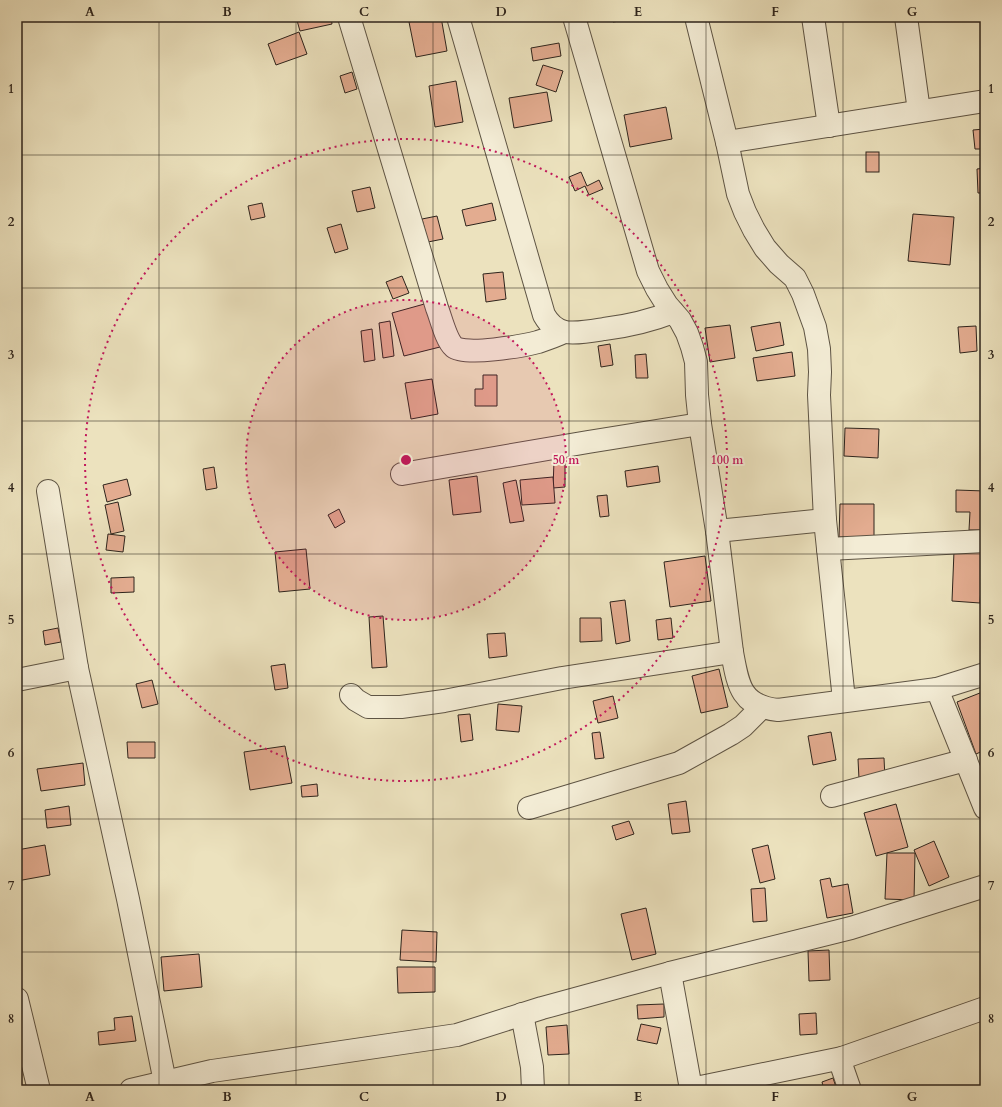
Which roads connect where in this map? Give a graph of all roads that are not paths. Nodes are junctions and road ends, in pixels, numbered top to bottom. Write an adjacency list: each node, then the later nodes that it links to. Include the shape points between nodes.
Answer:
1 (349, 17): 12 (street, via 437,308 450,342 458,350 468,352 520,346)
2 (458, 17): 12 (street, via 544,315 552,325)
3 (574, 17): 11 (street, via 648,271)
4 (696, 17): 10 (street)
5 (813, 17): 9 (street)
6 (906, 17): 8 (street)
7 (985, 100): 8 (street)
8 (919, 111): 9 (street)
9 (829, 126): 10 (street)
10 (727, 142): 16 (street, via 738,194 745,212 765,248 795,278 815,327 819,349 818,396)
11 (673, 312): 12 (street, via 636,324 588,332); 13 (street, via 680,320 696,362)
12 (564, 332)
13 (700, 424): 14 (street); 17 (street)
14 (402, 474)
15 (48, 491): 21 (street)
16 (825, 520): 17 (street); 19 (street)
17 (717, 531): 20 (street)
18 (985, 541): 19 (street)
19 (828, 549): 26 (street)
20 (732, 652): 25 (street, via 562,678 401,707 368,707); 27 (street, via 742,692)
21 (77, 668): 23 (street); 38 (street)
22 (985, 674): 24 (street)
23 (17, 680)
24 (937, 689): 26 (street); 28 (street)
25 (351, 695)
26 (844, 700): 27 (street, via 778,710)
27 (762, 707): 30 (street, via 743,726 679,763)
28 (966, 760): 29 (street); 31 (street)
29 (832, 796)
30 (529, 808)
31 (985, 808)
32 (985, 886): 33 (street, via 851,928)
33 (670, 973): 36 (street); 37 (street, via 691,1089)
34 (17, 999): 39 (street)
35 (985, 1008): 37 (street)
36 (522, 1014): 38 (street, via 457,1035 212,1071); 41 (street, via 532,1067)
37 (842, 1058): 42 (street, via 842,1068)
38 (165, 1082): 40 (street)
39 (39, 1090)
40 (131, 1090)
41 (533, 1090)
42 (850, 1090)

